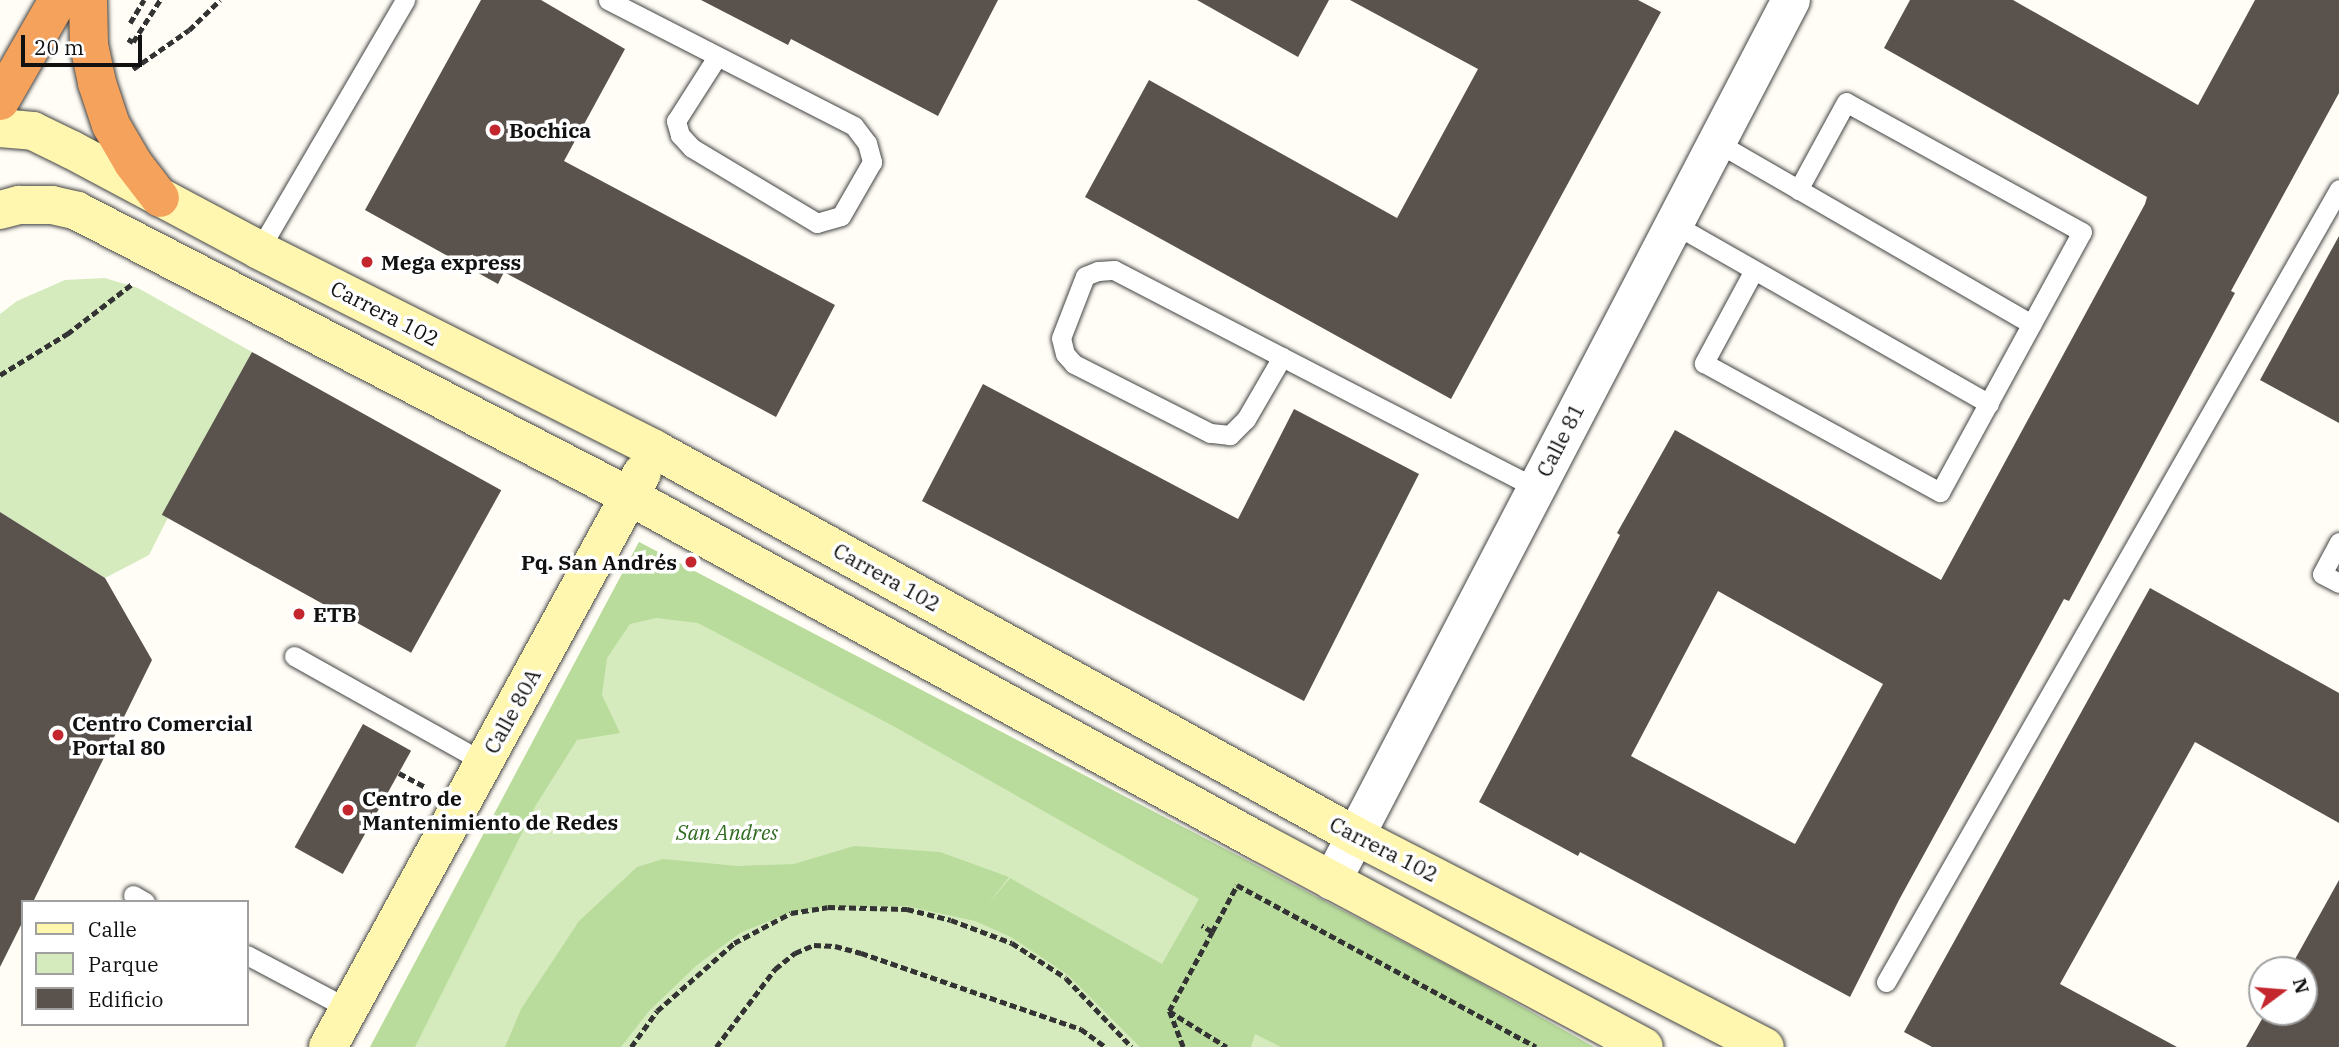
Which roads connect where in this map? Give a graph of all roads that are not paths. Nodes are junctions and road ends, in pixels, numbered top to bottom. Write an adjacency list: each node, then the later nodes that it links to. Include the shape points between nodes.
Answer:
1 (58, 0): 7 (highway)
2 (89, 0): 12 (highway, via 89,45 111,125)
3 (405, 0): 15 (lane)
4 (608, 0): 6 (lane)
5 (1791, 0): 9 (street, Calle 81)
6 (717, 57): 6 (lane, via 676,121 680,135 692,148 817,223 841,216 872,162 867,143 854,126)
7 (0, 101)
8 (0, 128): 12 (street, Carrera 102, via 33,131)
9 (1718, 143): 11 (lane); 14 (street, Calle 81)
10 (2339, 189): 30 (lane)
11 (1798, 190): 17 (lane); 17 (lane, via 1846,102 2082,232)
12 (160, 198): 15 (street, Carrera 102)
13 (0, 210): 22 (street, via 51,205 77,212)
14 (1672, 223): 16 (lane); 21 (street, Calle 81)
15 (259, 250): 20 (street, Carrera 102)
16 (1754, 270): 19 (lane); 19 (lane, via 1704,363 1940,492)
17 (2032, 324): 19 (lane)
18 (1282, 357): 18 (lane, via 1246,419 1230,435 1210,433 1074,364 1065,354 1061,338 1085,276 1114,270); 21 (lane)
19 (1989, 404)
20 (654, 449): 22 (street, Calle 80A); 27 (street, Carrera 102)
21 (1536, 488): 27 (street, Calle 81)
22 (629, 496): 26 (street, Calle 80A); 28 (street)
23 (2339, 542): 24 (lane, via 2322,574)
24 (2339, 583)
25 (294, 656): 26 (lane)
26 (484, 762): 31 (street, Calle 80A)
27 (1356, 836): 28 (street, Calle 81); 34 (street, Carrera 102)
28 (1332, 881): 33 (street)
29 (248, 956): 31 (lane)
30 (1886, 982)
31 (349, 1009): 32 (street, Calle 80A)
32 (328, 1047)
33 (1644, 1047)
34 (1765, 1047)

